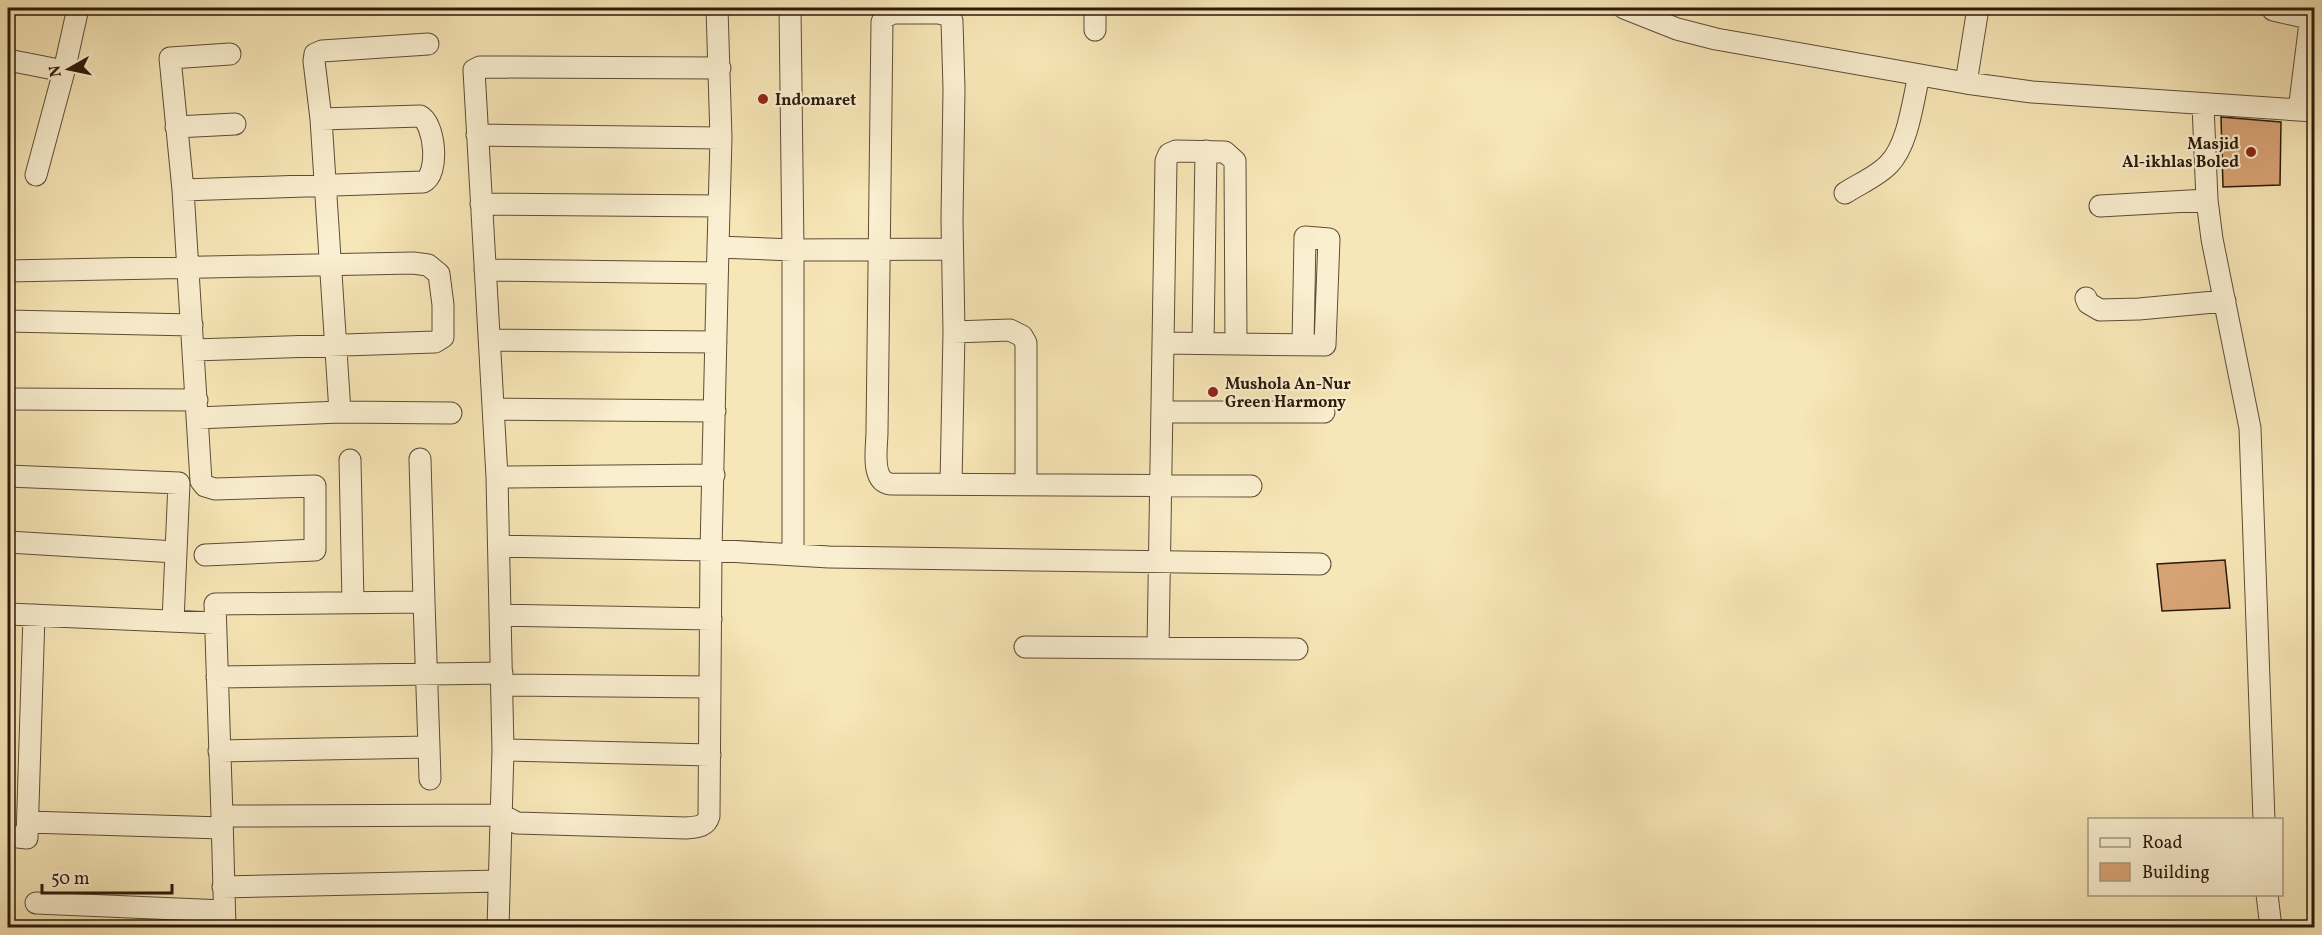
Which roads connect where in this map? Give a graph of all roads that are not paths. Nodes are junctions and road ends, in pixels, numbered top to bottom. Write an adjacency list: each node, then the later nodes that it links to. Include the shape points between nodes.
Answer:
1 (78, 8): 13 (street)
2 (717, 8): 12 (street)
3 (790, 8): 35 (street)
4 (1095, 8): 8 (street)
5 (1624, 8): 14 (street, via 1716,39)
6 (1978, 8): 15 (street)
7 (2273, 10): 17 (street, via 2304,17 2310,23)
8 (1095, 30)
9 (428, 44): 18 (street, via 317,52 314,61)
10 (230, 54): 20 (street, via 170,58)
11 (8, 60): 13 (street)
12 (720, 68): 21 (street, via 476,68); 22 (street)
13 (64, 71): 24 (street)
14 (1919, 75): 15 (street); 27 (street, via 1903,140 1891,162)
15 (1966, 83): 16 (street)
16 (2203, 105): 17 (street); 28 (street)
17 (2307, 111)
18 (321, 119): 25 (street); 25 (street, via 420,116 427,120 433,148 433,170 423,182)
19 (235, 124): 20 (street)
20 (176, 127): 26 (street)
21 (477, 135): 22 (street); 29 (street)
22 (721, 138): 30 (street)
23 (1206, 151): 48 (street, via 1176,151 1167,157); 49 (street); 50 (street, via 1225,152 1235,161)
24 (36, 175)
25 (324, 187): 26 (street); 36 (street)
26 (183, 190): 37 (street)
27 (1845, 193)
28 (2207, 200): 31 (street); 42 (street)
29 (481, 204): 30 (street); 38 (street)
30 (718, 206): 32 (street)
31 (2100, 206)
32 (718, 247): 35 (street); 40 (street)
33 (879, 248): 34 (street); 34 (street, via 882,22 893,13 939,13 949,16 954,29); 35 (street); 67 (street, via 879,477 886,484)
34 (952, 249): 45 (street)
35 (793, 250): 76 (street)
36 (329, 264): 37 (street); 52 (street); 52 (street, via 428,265 439,274 443,305 443,337 438,341)
37 (188, 267): 39 (street); 44 (street)
38 (485, 270): 40 (street); 46 (street)
39 (8, 271)
40 (717, 273): 47 (street)
41 (2086, 298): 42 (street, via 2100,310)
42 (2225, 301): 100 (street, via 2250,428)
43 (8, 321): 44 (street)
44 (192, 325): 53 (street)
45 (954, 332): 67 (street); 68 (street, via 1010,330 1022,336 1027,353)
46 (490, 340): 47 (street); 56 (street)
47 (716, 342): 57 (street)
48 (1164, 343): 49 (street); 60 (street)
49 (1203, 343): 50 (street)
50 (1236, 344): 51 (street)
51 (1303, 345)
52 (334, 346): 53 (street); 58 (street)
53 (194, 350): 55 (street)
54 (8, 399): 55 (street)
55 (197, 409): 58 (street); 75 (street, via 201,481 205,486 315,486 315,550)
56 (494, 409): 57 (street); 66 (street)
57 (715, 411): 64 (street)
58 (340, 412): 59 (street)
59 (451, 412)
60 (1162, 412): 61 (street); 69 (street)
61 (1324, 412)
62 (420, 459): 80 (street)
63 (350, 460): 79 (street)
64 (714, 475): 66 (street); 73 (street)
65 (8, 476): 74 (street, via 178,483)
66 (497, 477): 72 (street)
67 (951, 484): 68 (street)
68 (1026, 484): 69 (street)
69 (1161, 485): 70 (street); 77 (street)
70 (1251, 486)
71 (8, 542): 74 (street)
72 (499, 546): 73 (street); 83 (street)
73 (711, 550): 76 (street); 84 (street)
74 (176, 552): 85 (street)
75 (205, 555)
76 (793, 555): 77 (street)
77 (1160, 562): 78 (street); 88 (street)
78 (1320, 564)
79 (353, 602): 80 (street); 86 (street, via 215,604)
80 (424, 602): 90 (street)
81 (8, 614): 82 (street)
82 (34, 615): 85 (street); 101 (street)
83 (500, 615): 84 (street); 92 (street)
84 (711, 619): 93 (street)
85 (173, 621): 86 (street)
86 (215, 623): 91 (street)
87 (1026, 647): 88 (street)
88 (1158, 648): 89 (street)
89 (1297, 649)
90 (427, 674): 91 (street); 92 (street); 94 (street)
91 (217, 676): 96 (street)
92 (503, 679): 93 (street); 95 (street)
93 (710, 687): 97 (street)
94 (429, 747): 96 (street); 98 (street)
95 (503, 750): 97 (street); 99 (street)
96 (219, 751): 102 (street)
97 (710, 755): 99 (street, via 709,816 703,826 517,823)
98 (430, 779)
99 (502, 815): 102 (street); 104 (street)
100 (2264, 818)
101 (28, 822): 102 (street); 103 (street, via 27,837)
102 (222, 822): 105 (street)
103 (8, 836)
104 (499, 881): 105 (street); 109 (street)
105 (223, 887): 108 (street)
106 (2267, 896): 110 (street)
107 (36, 903): 108 (street)
108 (224, 919)
109 (498, 927)
110 (2271, 927)

